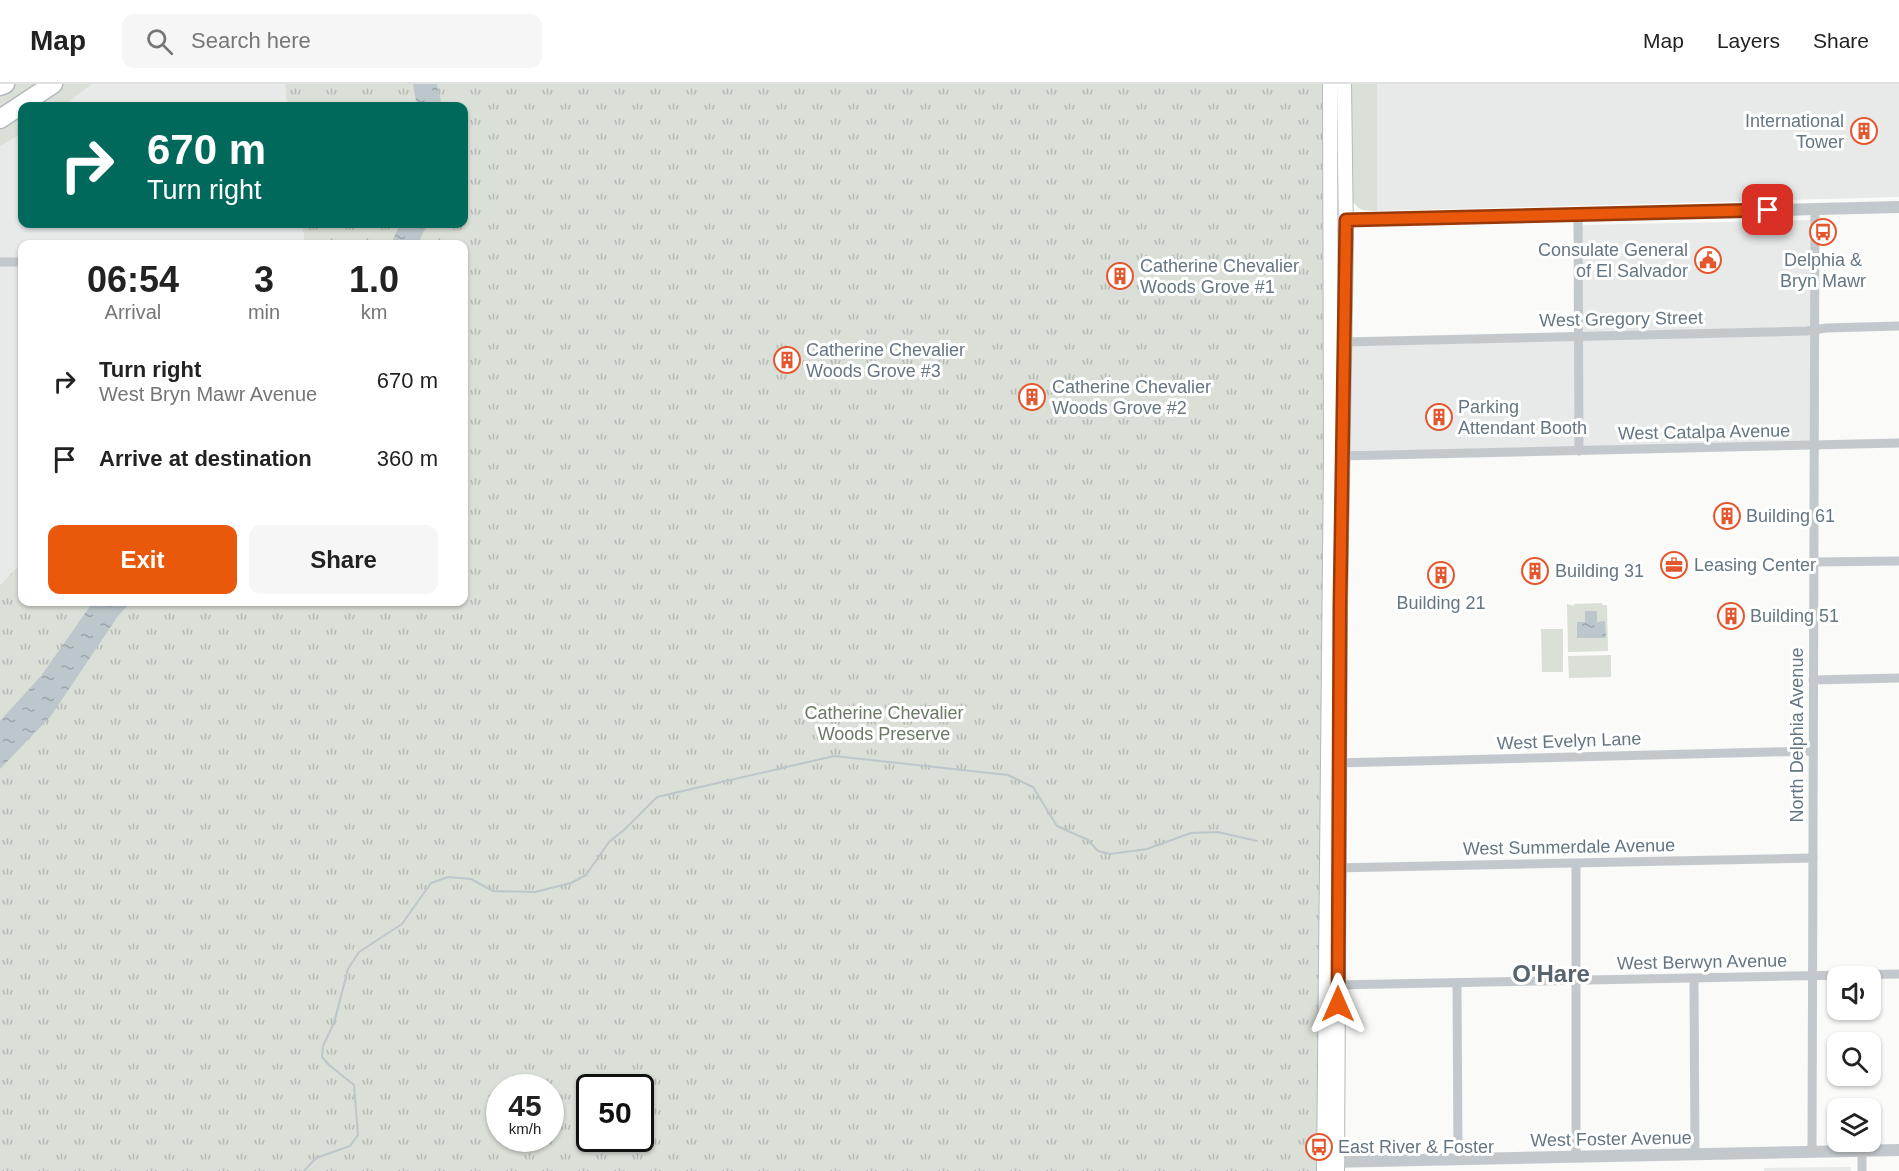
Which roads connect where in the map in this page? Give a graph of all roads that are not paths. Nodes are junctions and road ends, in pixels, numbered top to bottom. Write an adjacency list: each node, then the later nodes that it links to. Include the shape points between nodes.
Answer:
1 (5, 84): 5 (highway)
2 (53, 84): 6 (highway)
3 (1330, 84): 13 (main road)
4 (1344, 84): 12 (main road)
5 (0, 86)
6 (25, 102)
7 (18, 106): 8 (highway)
8 (0, 118)
9 (1899, 207): 10 (street)
10 (1815, 209): 11 (street); 17 (street, North Delphia Avenue)
11 (1578, 215): 12 (street); 18 (street)
12 (1346, 220): 13 (street); 19 (main road)
13 (1330, 221): 23 (main road)
14 (0, 262): 15 (street)
15 (18, 262)
16 (1899, 326): 17 (street, West Gregory Street)
17 (1814, 330): 18 (street, West Gregory Street); 21 (street, North Delphia Avenue)
18 (1578, 336): 19 (street, West Gregory Street); 22 (street)
19 (1344, 342): 23 (main road)
20 (1899, 443): 21 (street, West Catalpa Avenue)
21 (1814, 446): 22 (street, West Catalpa Avenue); 25 (street, North Delphia Avenue)
22 (1579, 451): 23 (street, West Catalpa Avenue)
23 (1337, 456): 29 (main road)
24 (1899, 561): 25 (street)
25 (1814, 562): 27 (street, North Delphia Avenue)
26 (1899, 678): 27 (street)
27 (1813, 680): 28 (street, North Delphia Avenue)
28 (1813, 751): 29 (street, West Evelyn Lane); 30 (street, North Delphia Avenue)
29 (1333, 763): 32 (main road)
30 (1813, 858): 31 (street, West Summerdale Avenue); 34 (street, North Delphia Avenue)
31 (1576, 864): 32 (street, West Summerdale Avenue); 36 (street)
32 (1332, 868): 38 (main road)
33 (1899, 974): 34 (street, West Berwyn Avenue)
34 (1812, 976): 35 (street, West Berwyn Avenue); 41 (street, North Delphia Avenue)
35 (1694, 979): 36 (street, West Berwyn Avenue); 44 (street)
36 (1576, 981): 37 (street, West Berwyn Avenue); 45 (street)
37 (1457, 984): 38 (street, West Berwyn Avenue); 46 (street)
38 (1331, 985): 47 (main road)
39 (1881, 1150): 40 (street, West Foster Avenue)
40 (1899, 1150)
41 (1812, 1152): 42 (street, West Foster Avenue); 44 (street, West Foster Avenue)
42 (1827, 1152)
43 (1862, 1152): 48 (street)
44 (1695, 1155): 45 (street, West Foster Avenue)
45 (1576, 1158): 46 (street, West Foster Avenue)
46 (1458, 1160): 47 (street, West Foster Avenue)
47 (1331, 1167)
48 (1862, 1171)

